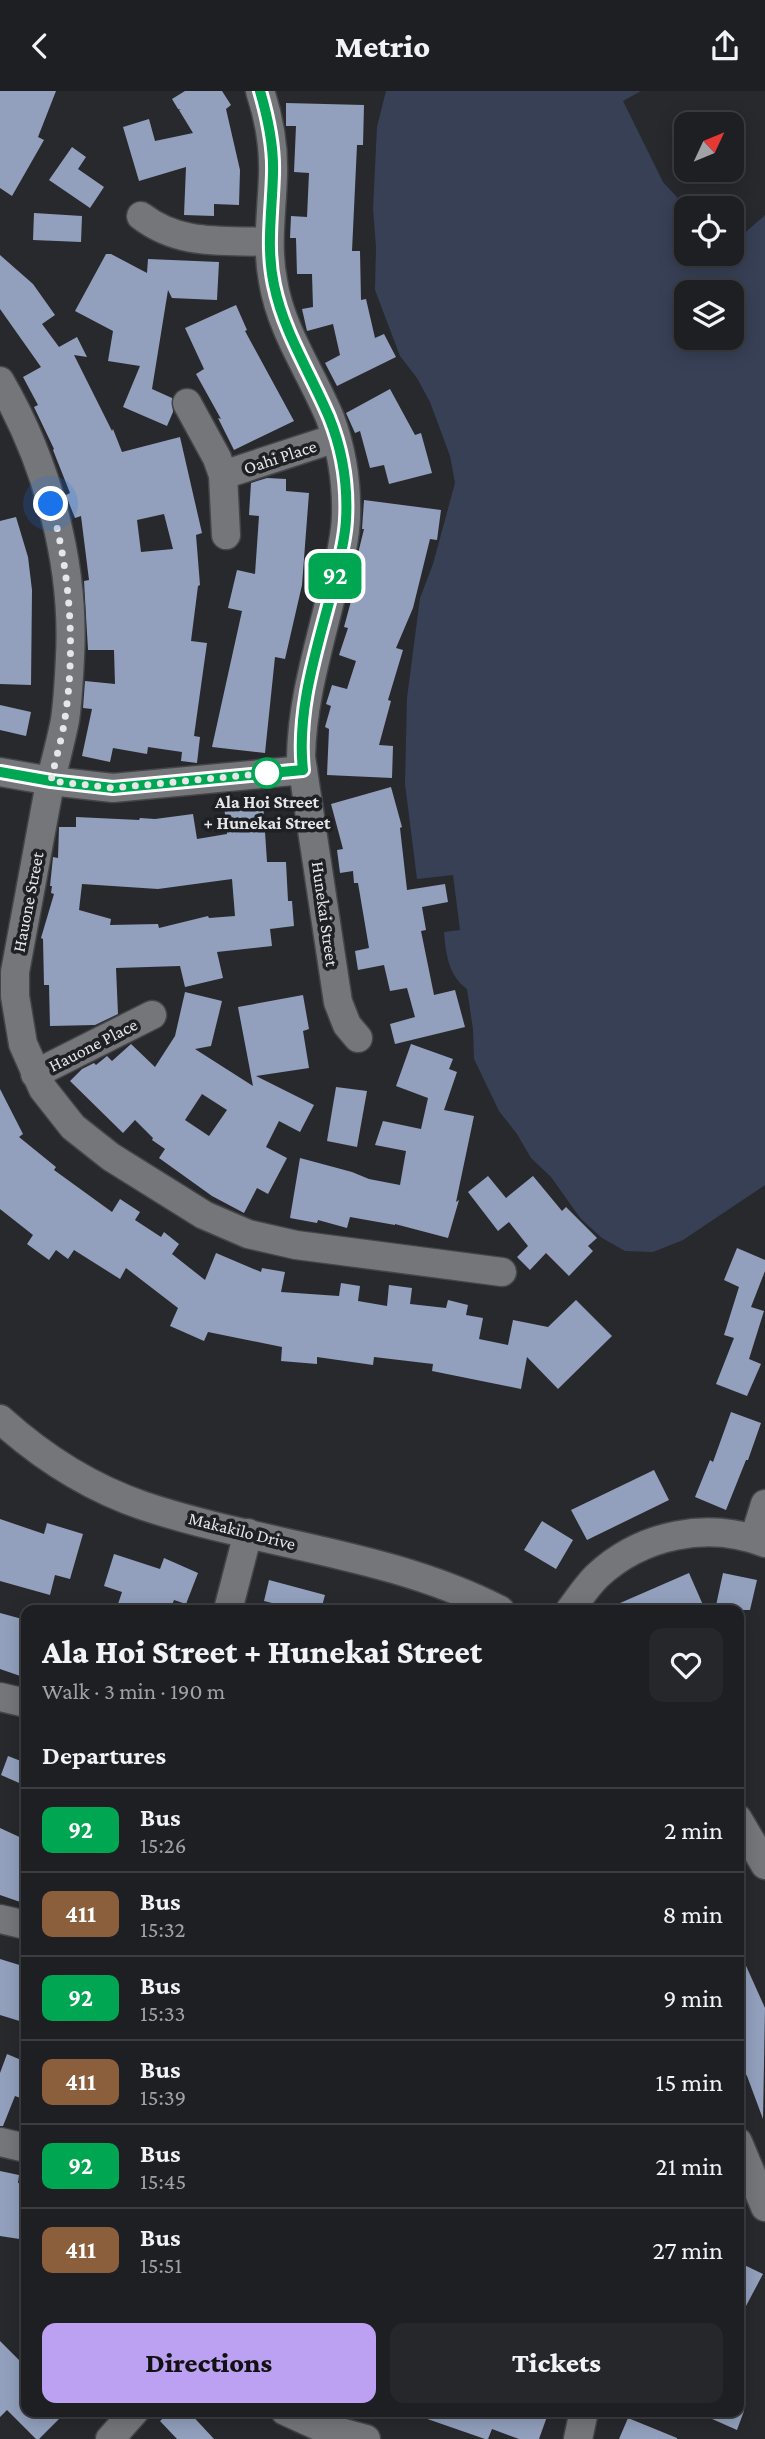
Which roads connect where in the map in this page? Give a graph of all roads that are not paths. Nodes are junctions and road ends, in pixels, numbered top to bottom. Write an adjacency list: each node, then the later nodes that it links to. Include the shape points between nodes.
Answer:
1 (260, 91): 3 (street, Hunekai Street, via 273,173)
2 (141, 216): 3 (street, via 190,239)
3 (269, 242): 6 (street, Hunekai Street, via 273,282 286,330)
4 (0, 381): 11 (street, Hauone Street, via 38,463 57,525 67,589 70,654 65,718)
5 (187, 403): 7 (street, Oahi Place)
6 (336, 438): 7 (street, Oahi Place); 9 (street, Hunekai Street, via 344,469 346,521 306,697)
7 (223, 475): 8 (street, Oahi Place)
8 (226, 535)
9 (303, 770): 11 (street, via 113,788); 13 (street, Hunekai Street, via 338,1002)
10 (0, 772): 11 (street)
11 (51, 781): 14 (street, Hauone Street, via 15,971 18,1020)
12 (152, 1015): 14 (street, Hauone Place)
13 (358, 1038)
14 (35, 1074): 15 (street, Hauone Street, via 57,1109 91,1143 226,1226 272,1241)
15 (502, 1272)
16 (0, 1419): 18 (street, Makakilo Drive, via 57,1464 99,1487 144,1506)
17 (765, 1504): 19 (street)
18 (248, 1533): 20 (street); 21 (street, Makakilo Drive, via 413,1574)
19 (760, 1541): 22 (street, via 699,1532 644,1545 597,1576)
20 (229, 1605)
21 (490, 1605)
22 (574, 1605)
23 (0, 1697): 24 (street)
24 (21, 1702)
25 (744, 1829): 26 (street)
26 (765, 1864)
27 (0, 1919): 28 (street)
28 (21, 1925)
29 (0, 2142): 30 (street)
30 (21, 2147)
31 (744, 2156): 32 (street)
32 (765, 2207)
33 (130, 2417): 36 (street)
34 (299, 2417): 37 (street)
35 (583, 2417): 38 (street)
36 (110, 2439)
37 (366, 2439)
38 (578, 2439)

